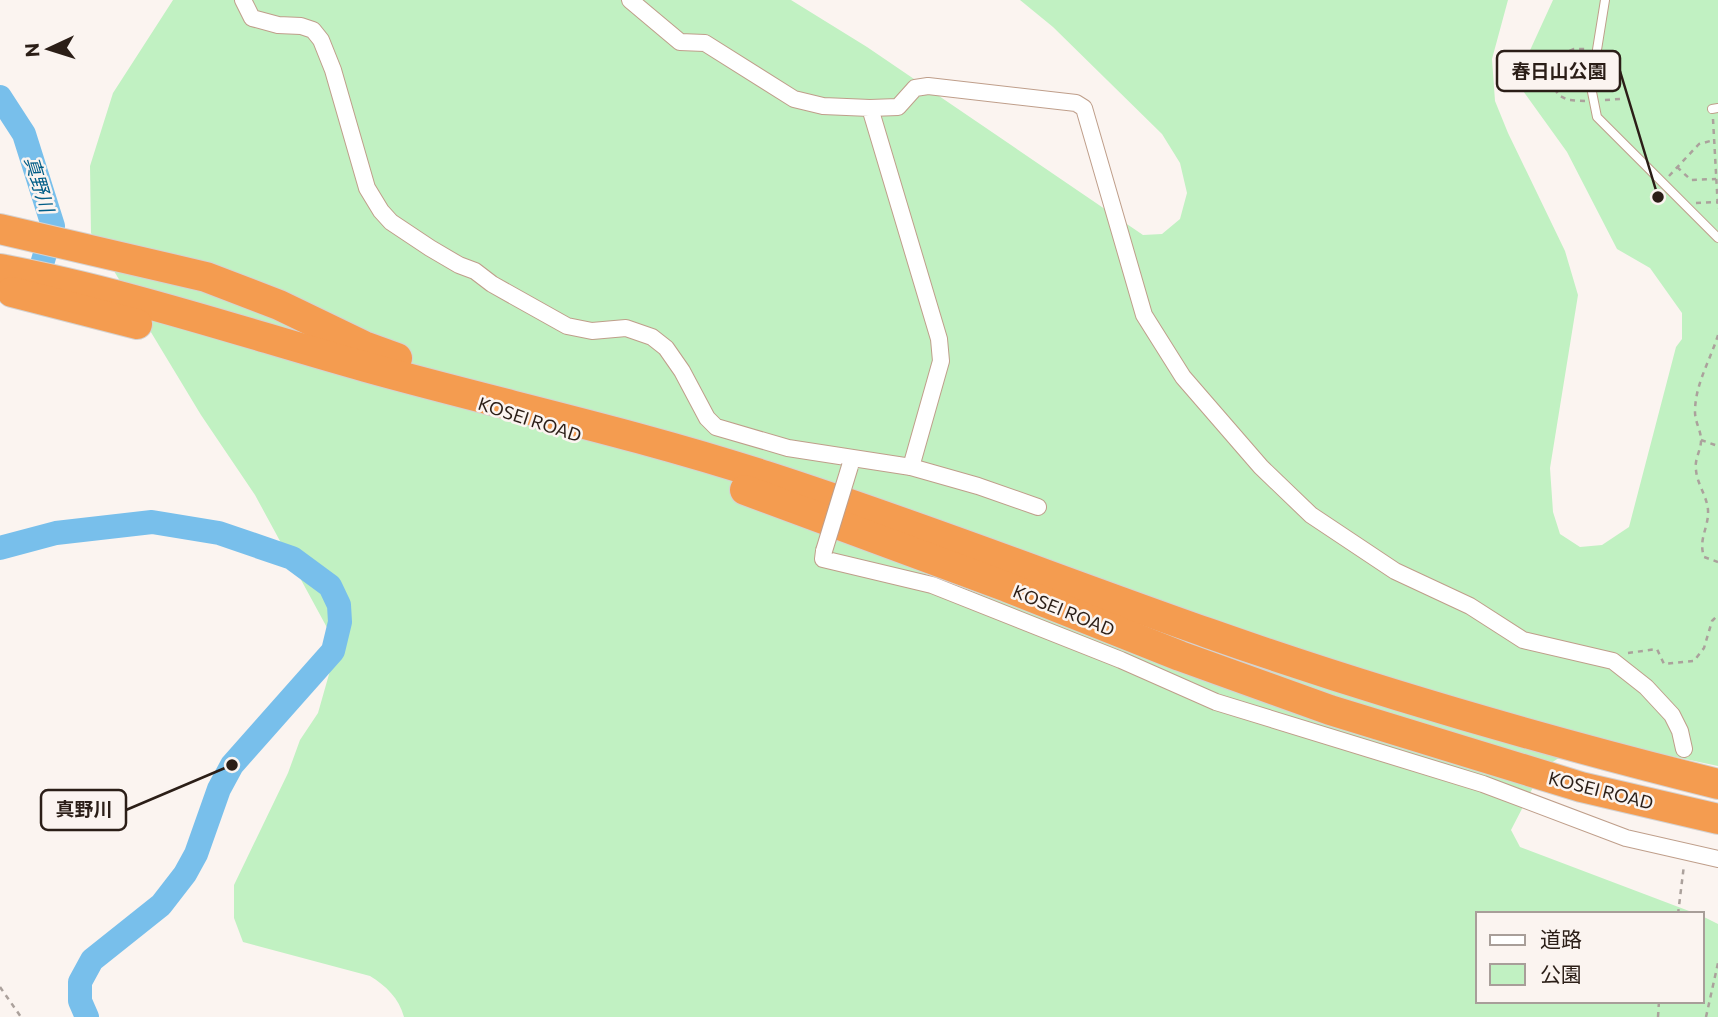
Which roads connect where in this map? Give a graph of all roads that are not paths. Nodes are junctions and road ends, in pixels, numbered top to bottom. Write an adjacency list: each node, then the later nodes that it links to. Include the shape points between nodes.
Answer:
1 (243, 0): 11 (street, via 252,18 301,26 313,30 321,40 368,188 391,222 567,326 592,331 626,328 652,337 666,348 716,427)
2 (630, 0): 4 (street, via 680,42 705,43 794,99 823,106)
3 (1605, 0): 6 (lane, via 1591,86 1597,117)
4 (870, 108): 12 (street, via 939,340 941,361); 14 (street, via 898,107 915,88 928,86 1076,103 1084,108 1144,316 1183,377 1261,467 1311,514 1395,571 1470,606 1523,640 1613,661 1672,715)
5 (0, 229): 10 (highway, via 218,281 382,353)
6 (1718, 238)
7 (0, 269): 9 (highway, KOSEI ROAD, via 77,286)
8 (0, 290): 9 (highway)
9 (173, 323): 10 (highway, KOSEI ROAD, via 416,381); 10 (highway, via 252,356)
10 (610, 437): 15 (highway, KOSEI ROAD, via 769,477 1404,699); 16 (highway, KOSEI ROAD, via 1331,710 1581,787)
11 (851, 461): 12 (street); 17 (street, bridge, via 823,559 932,585 1216,702 1483,784 1626,838)
12 (911, 467): 13 (street)
13 (1038, 507)
14 (1684, 749)
15 (1718, 784)
16 (1718, 819)
17 (1718, 859)

